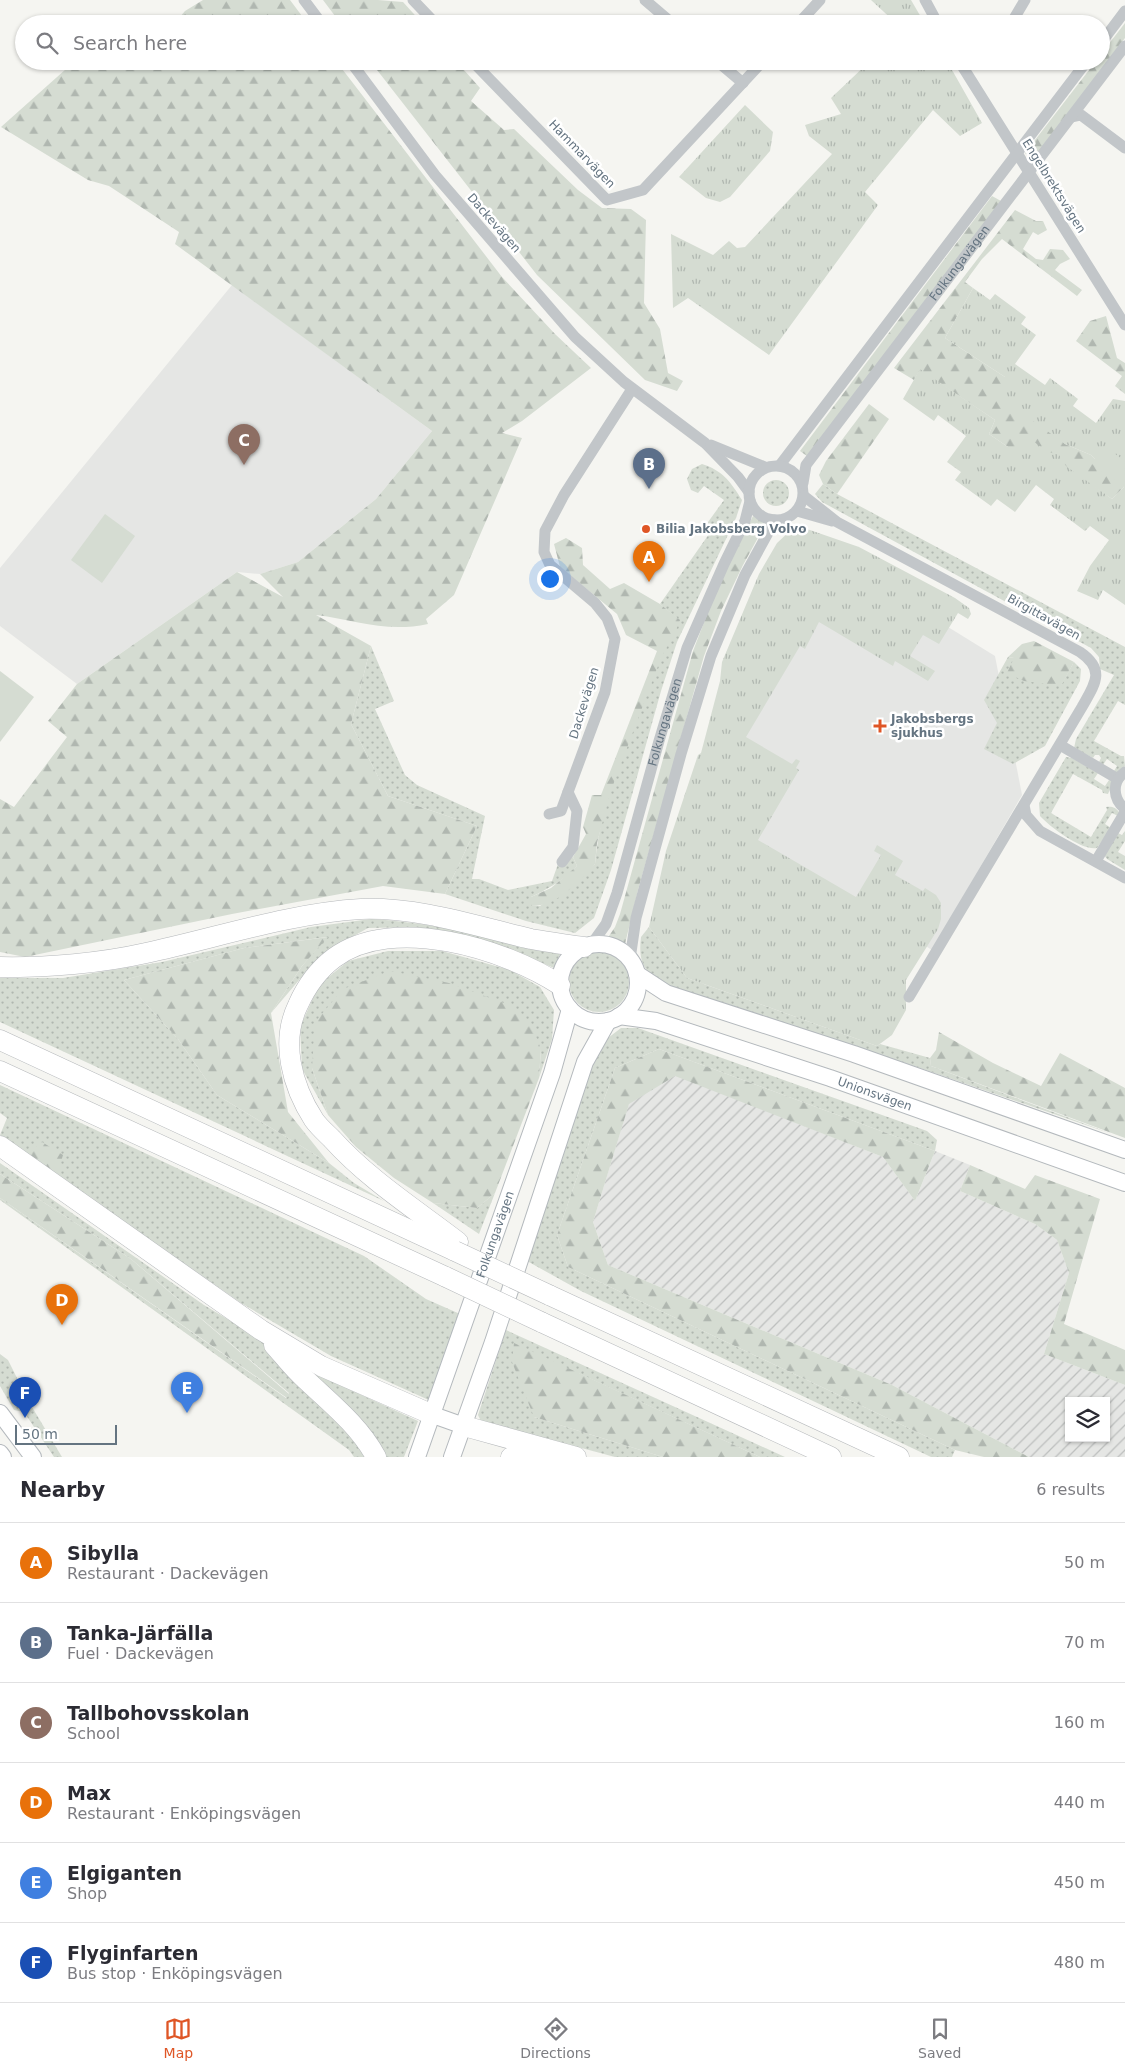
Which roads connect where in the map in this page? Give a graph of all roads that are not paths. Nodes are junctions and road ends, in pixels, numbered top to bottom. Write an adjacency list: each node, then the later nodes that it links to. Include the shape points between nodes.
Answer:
1 (304, 0): 8 (street)
2 (413, 0): 9 (street)
3 (645, 0): 10 (street)
4 (820, 0): 11 (street)
5 (925, 0): 12 (street)
6 (1025, 0): 13 (street)
7 (1125, 12): 14 (street)
8 (315, 15)
9 (427, 15)
10 (662, 15)
11 (806, 15)
12 (933, 15)
13 (1016, 15)
14 (1110, 31)
15 (1125, 46): 16 (street, Folkungavägen)
16 (1110, 66)
17 (357, 70): 30 (street, Dackevägen, via 435,175 568,330)
18 (481, 70): 24 (street, Hammarvägen, via 607,200 643,190)
19 (728, 70): 24 (street)
20 (755, 70): 24 (street, Hammarvägen)
21 (965, 70): 27 (street, Engelbrektsvägen)
22 (1080, 70): 27 (street, Folkungavägen)
23 (1107, 70): 25 (street, Folkungavägen)
24 (743, 83)
25 (1072, 117): 26 (street, via 1082,115); 28 (street, Folkungavägen)
26 (1125, 148)
27 (1017, 154): 28 (street, Engelbrektsvägen); 32 (street, Folkungavägen)
28 (1030, 172): 29 (street, Engelbrektsvägen); 34 (street, Folkungavägen, via 806,465)
29 (1125, 325)
30 (632, 389): 31 (street, Dackevägen); 42 (street, Dackevägen, via 564,494 545,530 544,552 550,565 595,603 607,618 616,639 604,692)
31 (705, 443): 33 (street, Dackevägen); 36 (street, Dackevägen, via 738,477)
32 (780, 465): 33 (street); 34 (street, via 793,470)
33 (765, 467): 36 (street, via 753,477)
34 (802, 483): 35 (street)
35 (804, 496): 37 (street); 39 (street, Birgittavägen)
36 (749, 497): 38 (street, via 760,515); 49 (street, Folkungavägen, via 745,521 687,648 606,924)
37 (797, 511): 38 (street, via 787,518); 39 (street, Birgittavägen)
38 (775, 520): 50 (street, Folkungavägen, via 745,575 711,656 636,918)
39 (837, 522): 40 (street, Birgittavägen, via 1088,657 1096,673 1095,683)
40 (1060, 745): 41 (street); 43 (street, Birgittavägen)
41 (1121, 776): 44 (street, via 1115,796)
42 (568, 792): 45 (street, Dackevägen, via 561,811); 47 (street, via 577,811 573,847)
43 (1024, 805): 46 (street, via 1026,815 1040,831); 54 (street, Birgittavägen)
44 (1125, 811): 46 (street)
45 (549, 814)
46 (1096, 861): 48 (street)
47 (562, 862)
48 (1125, 878)
49 (588, 946): 50 (main road, via 613,947); 51 (highway, via 532,939 434,915 362,909 326,912 102,961); 53 (main road, via 566,962)
50 (630, 959): 52 (main road)
51 (0, 967)
52 (637, 974): 56 (main road, via 633,1003); 60 (main road, via 666,993 854,1054)
53 (560, 985): 55 (main road); 62 (highway, via 536,970 474,947 426,939 390,939 361,945 335,957 304,991 294,1013 288,1037 292,1071 314,1120 364,1171)
54 (910, 997)
55 (570, 1009): 56 (main road, via 587,1020); 65 (main road, Folkungavägen, via 552,1072)
56 (614, 1019): 61 (main road, Unionsvägen, via 656,1021 830,1078); 66 (main road, via 584,1062)
57 (0, 1040): 62 (highway)
58 (0, 1071): 76 (highway, bridge)
59 (0, 1146): 63 (highway)
60 (1125, 1150)
61 (1125, 1183)
62 (456, 1246): 77 (highway, bridge, via 493,1268)
63 (261, 1330): 65 (highway, via 321,1366); 71 (highway, via 367,1440)
64 (0, 1413): 70 (main road)
65 (433, 1414): 66 (main road); 72 (main road, Folkungavägen)
66 (464, 1426): 67 (highway); 73 (main road)
67 (541, 1448): 74 (highway); 75 (highway)
68 (0, 1453): 69 (main road)
69 (3, 1457)
70 (33, 1457)
71 (376, 1457)
72 (417, 1457)
73 (452, 1457)
74 (511, 1457)
75 (576, 1457)
76 (831, 1457)
77 (899, 1457)

